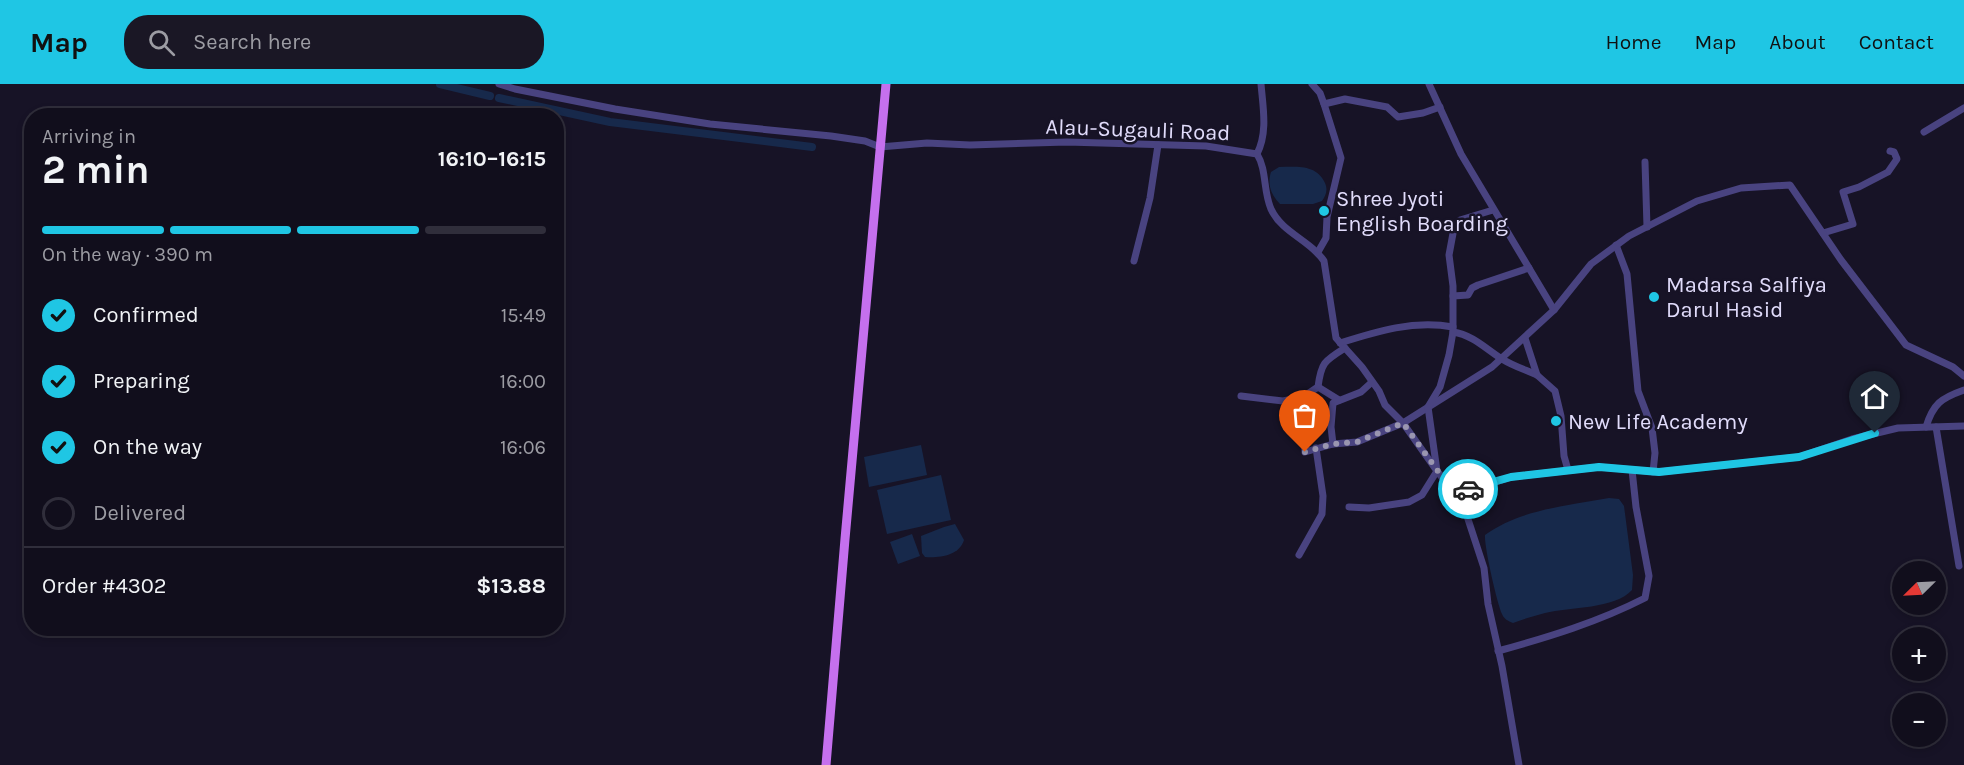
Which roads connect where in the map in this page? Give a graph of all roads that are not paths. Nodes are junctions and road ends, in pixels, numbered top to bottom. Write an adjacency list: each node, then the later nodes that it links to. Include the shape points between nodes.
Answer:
1 (499, 84): 11 (street, Alau-Sugauli Road, via 615,109 865,141)
2 (886, 84): 11 (main road)
3 (1260, 84): 13 (street, via 1264,120 1263,141)
4 (1312, 84): 6 (street)
5 (1430, 84): 7 (street)
6 (1324, 104): 7 (street, via 1345,99 1387,107 1398,117); 19 (street, via 1341,158 1326,238)
7 (1440, 107): 15 (street)
8 (1964, 108): 9 (street)
9 (1924, 132)
10 (1158, 145): 11 (street, Alau-Sugauli Road, via 927,143); 13 (street, Alau-Sugauli Road, via 1206,146); 20 (street)
11 (880, 147): 52 (main road)
12 (1890, 151): 17 (street, via 1897,159 1888,172 1843,192 1853,224)
13 (1257, 154): 19 (street, Alau-Sugauli Road, via 1262,161 1271,209 1285,227)
14 (1645, 162): 16 (street)
15 (1493, 210): 21 (street); 22 (street, via 1460,220 1454,228 1449,255)
16 (1647, 227): 17 (street, via 1697,201 1730,191 1790,185); 18 (street)
17 (1823, 233): 29 (street, via 1906,345)
18 (1616, 245): 23 (street, via 1591,264); 46 (street, via 1626,271 1638,392 1652,428)
19 (1318, 252): 26 (street, via 1324,261 1336,338)
20 (1134, 261)
21 (1529, 268): 22 (street, via 1478,285 1468,295); 23 (street)
22 (1453, 296): 24 (street)
23 (1554, 310): 25 (street)
24 (1453, 330): 26 (street, via 1433,323 1401,325); 27 (street); 36 (street, via 1440,387)
25 (1525, 339): 27 (street); 28 (street)
26 (1342, 345): 30 (street); 31 (street, via 1320,368)
27 (1502, 359): 28 (street); 36 (street)
28 (1537, 375): 43 (street, via 1554,391)
29 (1964, 376)
30 (1372, 382): 35 (street, via 1362,392); 37 (street, via 1385,405)
31 (1318, 387): 34 (street); 35 (street)
32 (1964, 390): 39 (street, via 1938,402)
33 (1241, 396): 34 (street, via 1283,401)
34 (1303, 397): 42 (street, via 1305,452)
35 (1339, 400): 41 (street, via 1333,403)
36 (1428, 407): 37 (street); 45 (street)
37 (1403, 423): 41 (street, via 1357,442); 45 (street)
38 (1964, 426): 40 (street)
39 (1926, 427): 40 (street); 46 (street, via 1898,428 1799,457)
40 (1936, 427): 50 (street)
41 (1333, 444): 42 (street)
42 (1316, 448): 49 (street, via 1322,514)
43 (1568, 470): 44 (street); 47 (street, via 1511,477 1473,489)
44 (1632, 470): 46 (street); 51 (street, via 1649,576 1645,598 1612,615)
45 (1437, 471): 47 (street); 48 (street, via 1422,495 1409,502)
46 (1653, 472)
47 (1448, 485): 51 (street, via 1464,507 1484,568)
48 (1349, 507)
49 (1299, 555)
50 (1959, 566)
51 (1498, 651): 53 (street)
52 (826, 765)
53 (1520, 765)

